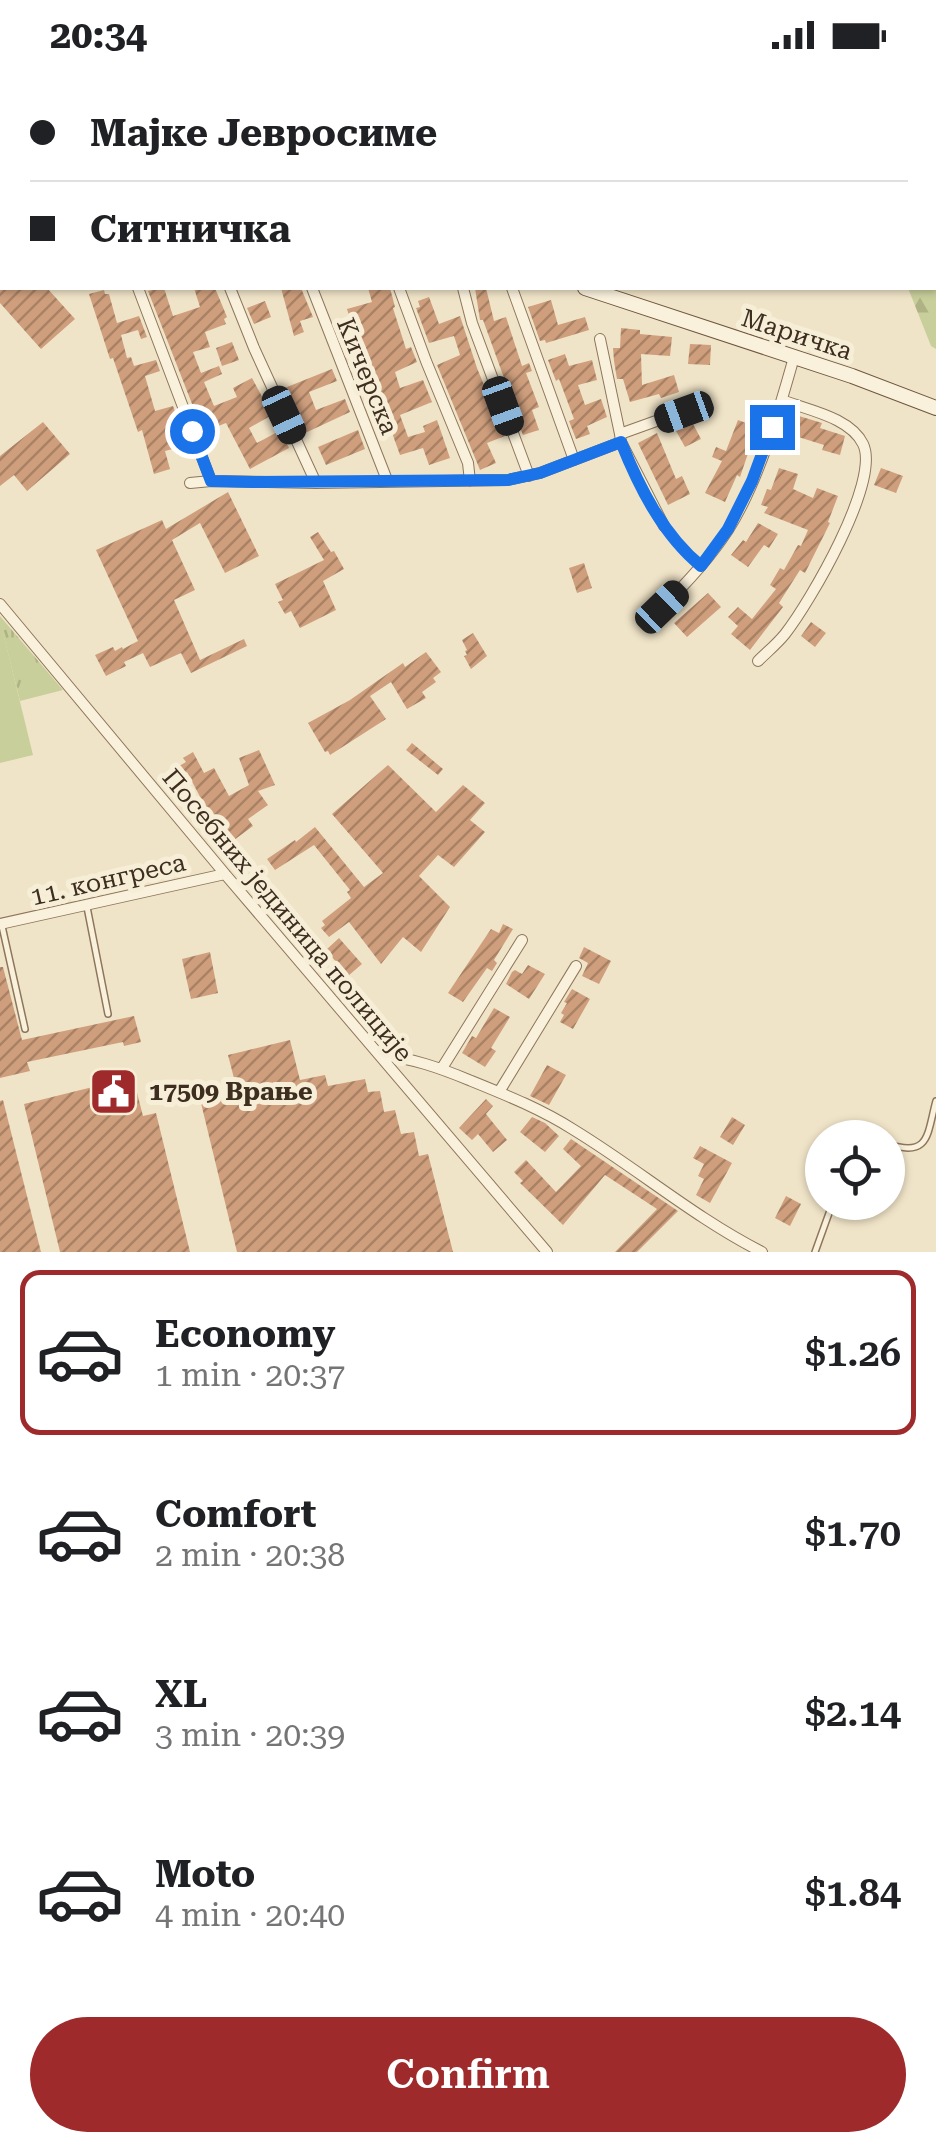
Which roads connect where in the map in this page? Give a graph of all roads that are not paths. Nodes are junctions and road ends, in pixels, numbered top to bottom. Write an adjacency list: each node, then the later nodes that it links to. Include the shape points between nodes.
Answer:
1 (139, 290): 17 (street)
2 (231, 290): 19 (street)
3 (313, 290): 16 (street, Кичерска)
4 (400, 290): 18 (street)
5 (464, 290): 15 (street)
6 (513, 290): 14 (street)
7 (591, 290): 9 (street, Маричка)
8 (600, 339): 13 (street)
9 (794, 357): 10 (street); 11 (street, Маричка)
10 (782, 400): 22 (street, via 752,481); 25 (street, via 850,428 867,460 832,558 784,635)
11 (936, 408)
12 (684, 412): 13 (street)
13 (620, 438): 14 (street); 21 (street)
14 (574, 460): 15 (street)
15 (529, 476): 18 (street)
16 (386, 480): 18 (street); 19 (street)
17 (211, 481): 19 (street); 20 (street)
18 (470, 481)
19 (316, 482)
20 (190, 483)
21 (664, 526): 22 (lane)
22 (701, 566): 24 (street)
23 (0, 604): 26 (street, Посебних јединица полиције)
24 (662, 607)
25 (758, 662)
26 (225, 874): 27 (street, 11. конгреса); 33 (street, Посебних јединица полиције)
27 (86, 904): 28 (street, 11. конгреса); 31 (lane)
28 (1, 924): 32 (lane)
29 (522, 940): 34 (street)
30 (576, 966): 35 (street)
31 (108, 1014)
32 (26, 1029)
33 (380, 1056): 34 (street); 39 (street, Посебних јединица полиције)
34 (442, 1068): 35 (street)
35 (499, 1092): 40 (street, via 545,1112)
36 (936, 1101): 37 (lane, via 922,1144)
37 (905, 1149)
38 (827, 1220): 41 (lane)
39 (546, 1252)
40 (762, 1252)
41 (815, 1252)

